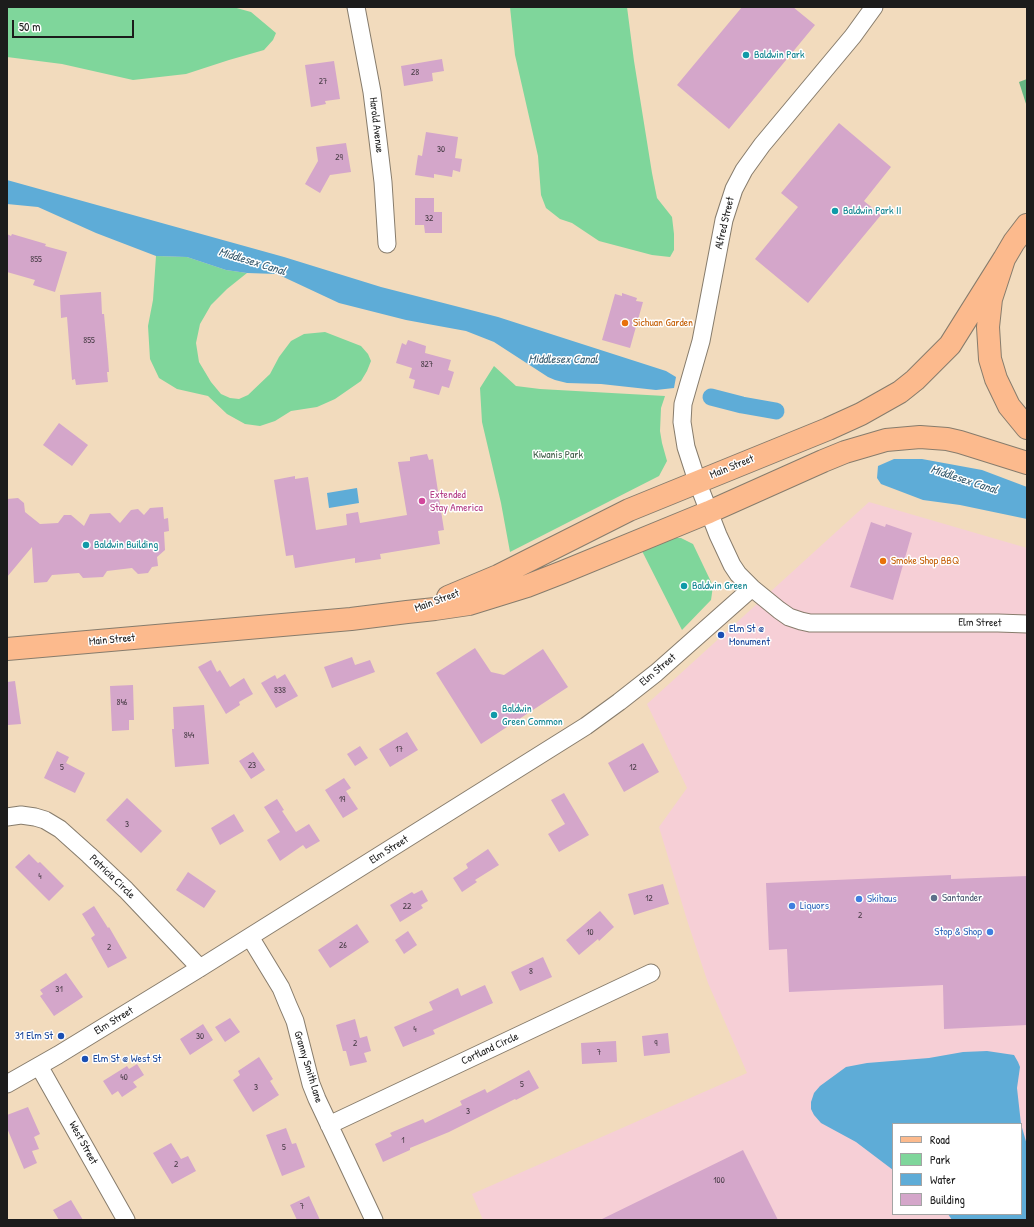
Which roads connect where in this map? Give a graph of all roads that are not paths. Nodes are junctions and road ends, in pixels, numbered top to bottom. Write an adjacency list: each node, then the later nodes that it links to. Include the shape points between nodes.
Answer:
1 (356, 7): 4 (street, Harold Avenue, via 372,92)
2 (874, 7): 8 (street, Alfred Street, via 762,145 734,189 724,220 701,341 682,412 684,434)
3 (1027, 225): 5 (main road)
4 (387, 244)
5 (1004, 259): 6 (main road, via 991,299 989,354 1001,391 1009,406); 8 (main road, Main Street, via 950,345 934,363 900,392 861,414)
6 (1027, 428)
7 (1027, 463): 9 (main road, Main Street, via 947,439 920,437 886,440 834,457)
8 (697, 481): 9 (street, Elm Street); 11 (main road, Main Street, via 624,513 498,576)
9 (709, 512): 10 (street, Elm Street, via 732,565); 11 (main road, Main Street, via 498,596 453,607)
10 (752, 588): 12 (street, Elm Street, via 779,610 800,622); 15 (street, Elm Street, via 656,673 605,713)
11 (407, 612): 13 (main road, Main Street)
12 (1027, 624)
13 (7, 649)
14 (7, 817): 16 (street, Patricia Circle, via 35,817 60,829 126,890)
15 (250, 937): 16 (street, Elm Street); 20 (street, Granny Smith Lane, via 281,988 295,1021 313,1089)
16 (200, 968): 18 (street, Elm Street)
17 (651, 973): 20 (street, Cortland Circle)
18 (39, 1066): 19 (street, Elm Street); 21 (street, West Street)
19 (7, 1084)
20 (329, 1126): 22 (street, Granny Smith Lane)
21 (126, 1220)
22 (374, 1220)

